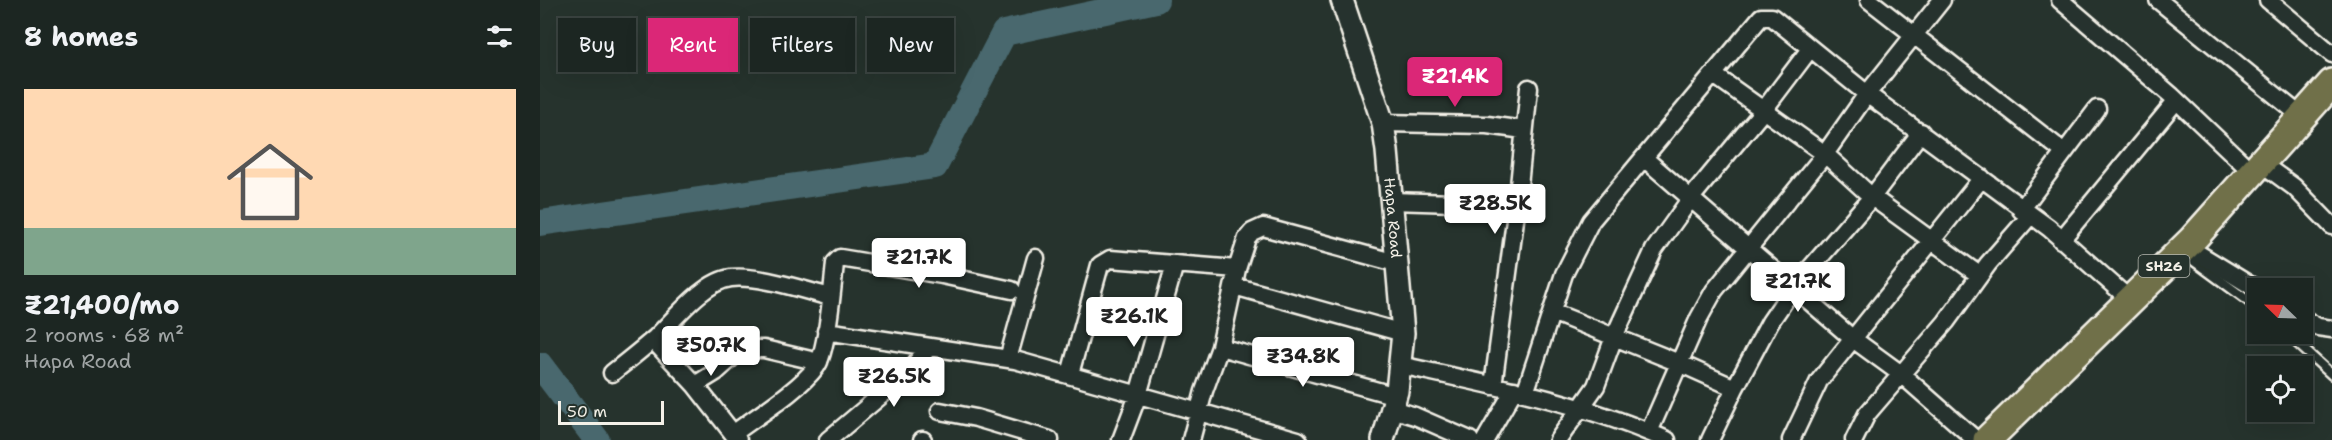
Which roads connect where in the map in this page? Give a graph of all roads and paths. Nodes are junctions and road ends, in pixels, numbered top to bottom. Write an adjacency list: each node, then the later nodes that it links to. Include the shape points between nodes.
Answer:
1 (1342, 0): 17 (street, Hapa Road)
2 (1869, 0): 7 (street)
3 (1942, 0): 7 (street)
4 (2060, 0): 13 (street)
5 (2158, 0): 14 (street)
6 (2268, 0): 9 (street)
7 (1915, 36): 12 (street); 20 (street)
8 (1810, 49): 10 (street, via 1766,15); 12 (street); 16 (street)
9 (2332, 54)
10 (1714, 75): 16 (street); 22 (street)
11 (1529, 88): 18 (street)
12 (1867, 94): 19 (street); 21 (street)
13 (2176, 100): 23 (street); 32 (street)
14 (2321, 100): 23 (main road, SH26)
15 (2097, 109): 20 (street)
16 (1763, 111): 21 (street); 26 (street)
17 (1383, 123): 18 (street, via 1487,125); 27 (street, Hapa Road)
18 (1524, 130): 28 (street)
19 (1921, 132): 24 (street); 25 (street)
20 (2064, 152): 29 (street)
21 (1825, 154): 25 (street); 33 (street)
22 (1644, 158): 26 (street); 47 (street, via 1591,221 1564,273)
23 (2257, 167): 30 (street, via 2294,187); 34 (main road, SH26)
24 (1982, 178): 29 (street); 31 (street)
25 (1872, 197): 31 (street); 42 (street)
26 (1691, 198): 33 (street); 52 (street, via 1654,250)
27 (1391, 201): 28 (street); 36 (street, Hapa Road)
28 (1517, 205): 67 (street)
29 (2025, 213): 32 (street); 39 (street)
30 (2332, 226)
31 (1931, 239): 39 (street); 53 (street)
32 (2061, 240): 45 (street)
33 (1748, 248): 42 (street); 60 (street, via 1714,291)
34 (2183, 248): 40 (street); 45 (main road, SH26); 46 (lane)
35 (1036, 258): 58 (street)
36 (1396, 263): 38 (street, via 1263,227 1247,238); 51 (street, Hapa Road)
37 (1175, 264): 38 (street); 64 (street, via 1110,259 1100,265); 70 (street)
38 (1237, 269): 41 (street)
39 (1979, 275): 63 (street, via 1946,322)
40 (2247, 284)
41 (1234, 286): 51 (street); 57 (street)
42 (1794, 287): 53 (street); 68 (street, via 1770,322)
43 (1012, 290): 44 (street, via 842,258 836,263)
44 (831, 297): 50 (street); 54 (street, via 731,278 706,289)
45 (2129, 299): 91 (main road, SH26)
46 (2247, 299)
47 (1552, 312): 52 (street); 69 (street)
48 (2313, 324): 49 (street)
49 (2332, 329)
50 (826, 332): 56 (street); 59 (street)
51 (1403, 333): 61 (street, Hapa Road)
52 (1614, 337): 60 (street); 72 (street, via 1596,386)
53 (1853, 339): 63 (street); 88 (street, via 1819,381)
54 (653, 340): 62 (street); 66 (street)
55 (2298, 344): 65 (lane)
56 (930, 347): 58 (street); 77 (street, via 909,372)
57 (1220, 347): 71 (street); 74 (street)
58 (1008, 359): 64 (street)
59 (819, 362): 66 (street, via 753,349 737,353); 76 (street, via 799,384)
60 (1679, 363): 68 (street); 75 (street)
61 (1400, 365): 67 (street); 71 (street, Hapa Road)
62 (612, 373)
63 (1901, 374): 89 (street, via 1867,414); 90 (street)
64 (1070, 375): 70 (street)
65 (2332, 375)
66 (695, 385): 76 (street)
67 (1493, 386): 69 (street)
68 (1735, 388): 87 (street)
69 (1520, 391): 72 (street); 84 (street)
70 (1138, 394): 74 (street); 79 (street)
71 (1394, 402): 82 (street, Hapa Road); 83 (street, via 1415,416)
72 (1580, 407): 75 (street); 85 (street)
73 (940, 411): 78 (street)
74 (1198, 413): 80 (street); 81 (street)
75 (1649, 432): 86 (street)
76 (735, 437)
77 (828, 440)
78 (1050, 440)
79 (1121, 440)
80 (1191, 440)
81 (1298, 440)
82 (1383, 440)
83 (1470, 440)
84 (1485, 440)
85 (1558, 440)
86 (1667, 440)
87 (1710, 440)
88 (1791, 440)
89 (1854, 440)
90 (1977, 440)
91 (1987, 440)

